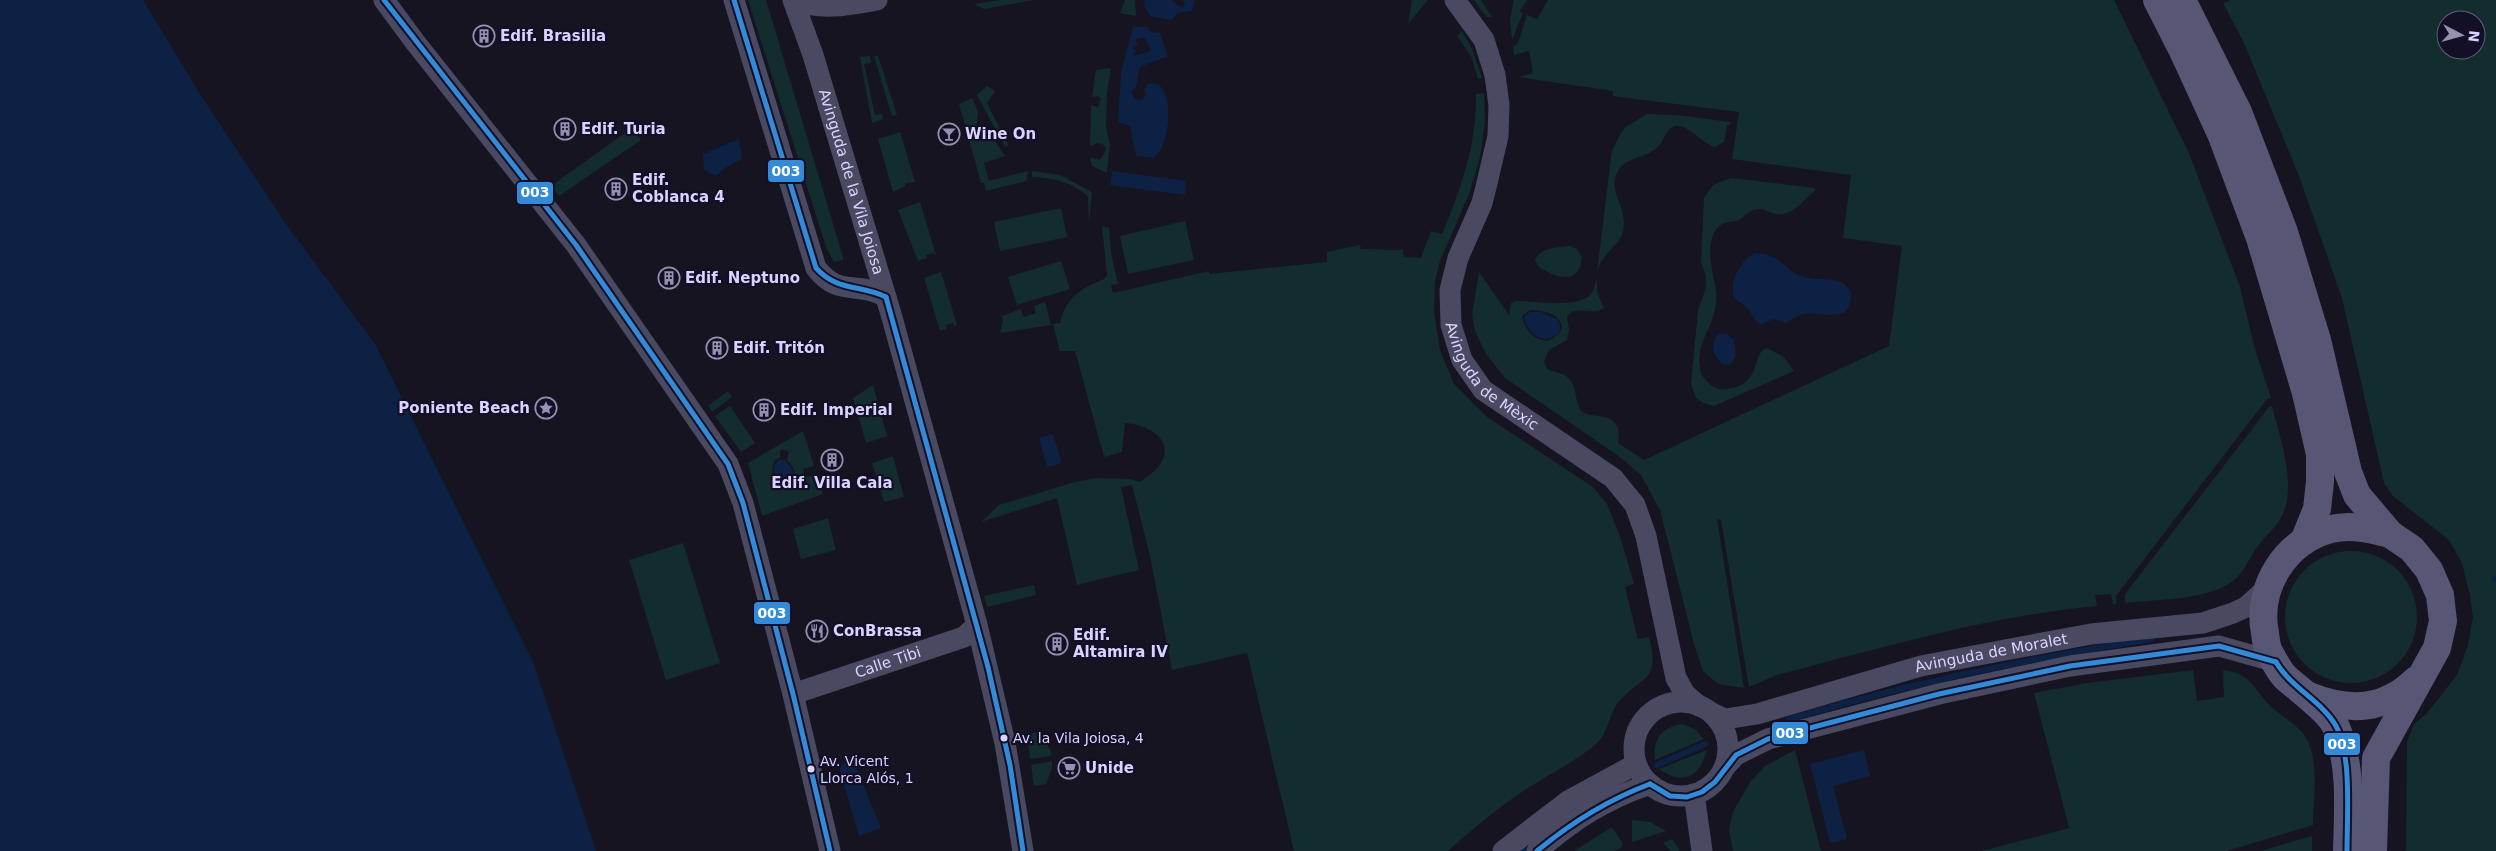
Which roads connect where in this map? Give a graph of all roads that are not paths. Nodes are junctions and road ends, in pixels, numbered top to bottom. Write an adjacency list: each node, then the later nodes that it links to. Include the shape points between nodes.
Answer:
1 (384, 0): 15 (street, via 576,245 728,464 743,503)
2 (734, 0): 8 (street, Avinguda de la Vila Joiosa, via 816,268 831,284 873,289)
3 (794, 0): 4 (street, via 811,6 844,6); 8 (street, Avinguda de la Vila Joiosa)
4 (877, 0)
5 (1455, 0): 17 (street, Avinguda de Mèxic, via 1484,40 1495,75 1499,106 1498,136 1482,203 1458,258 1450,290 1451,325 1462,360 1483,390 1613,478 1635,505 1646,536 1676,678 1685,694)
6 (2157, 0): 10 (main road, via 2222,136 2260,238 2306,393 2320,454 2320,482 2317,508)
7 (2182, 0): 9 (main road, via 2238,112 2284,232 2317,340 2348,472 2357,494)
8 (886, 297): 12 (street, Avinguda de la Vila Joiosa)
9 (2390, 534): 10 (main road, via 2361,527 2331,529); 14 (main road, via 2412,549 2430,570 2440,594 2442,622 2437,648)
10 (2304, 541): 11 (main road, via 2281,561)
11 (2267, 588): 13 (main road, via 2262,619 2268,649); 17 (street, Avinguda de Moralet, via 2246,606 2203,623 2091,634 1921,666 1757,714 1725,719)
12 (977, 625): 15 (street, Calle Tibi, via 964,637); 23 (street, Avinguda de la Vila Joiosa, via 1006,743)
13 (2276, 662): 16 (main road, via 2284,676); 19 (street, Avinguda de Moralet, via 2219,646 2070,666 1939,694 1768,739 1736,755)
14 (2424, 672): 16 (main road, via 2406,690 2383,702 2358,708 2332,705); 28 (main road, via 2376,758)
15 (793, 694): 22 (street)
16 (2308, 696): 27 (main road, via 2336,726 2346,760)
17 (1706, 709): 18 (street, via 1685,702 1656,708 1636,732 1633,748); 19 (street, via 1721,725 1727,739 1728,754)
18 (1636, 764): 20 (street, via 1643,779); 24 (street, via 1568,801)
19 (1724, 768): 21 (street, via 1715,782)
20 (1650, 784): 21 (street, via 1670,796); 25 (street, via 1615,796 1588,812)
21 (1694, 794): 26 (street)
22 (830, 851)
23 (1023, 851)
24 (1504, 851)
25 (1537, 851)
26 (1702, 851)
27 (2347, 851)
28 (2373, 851)

